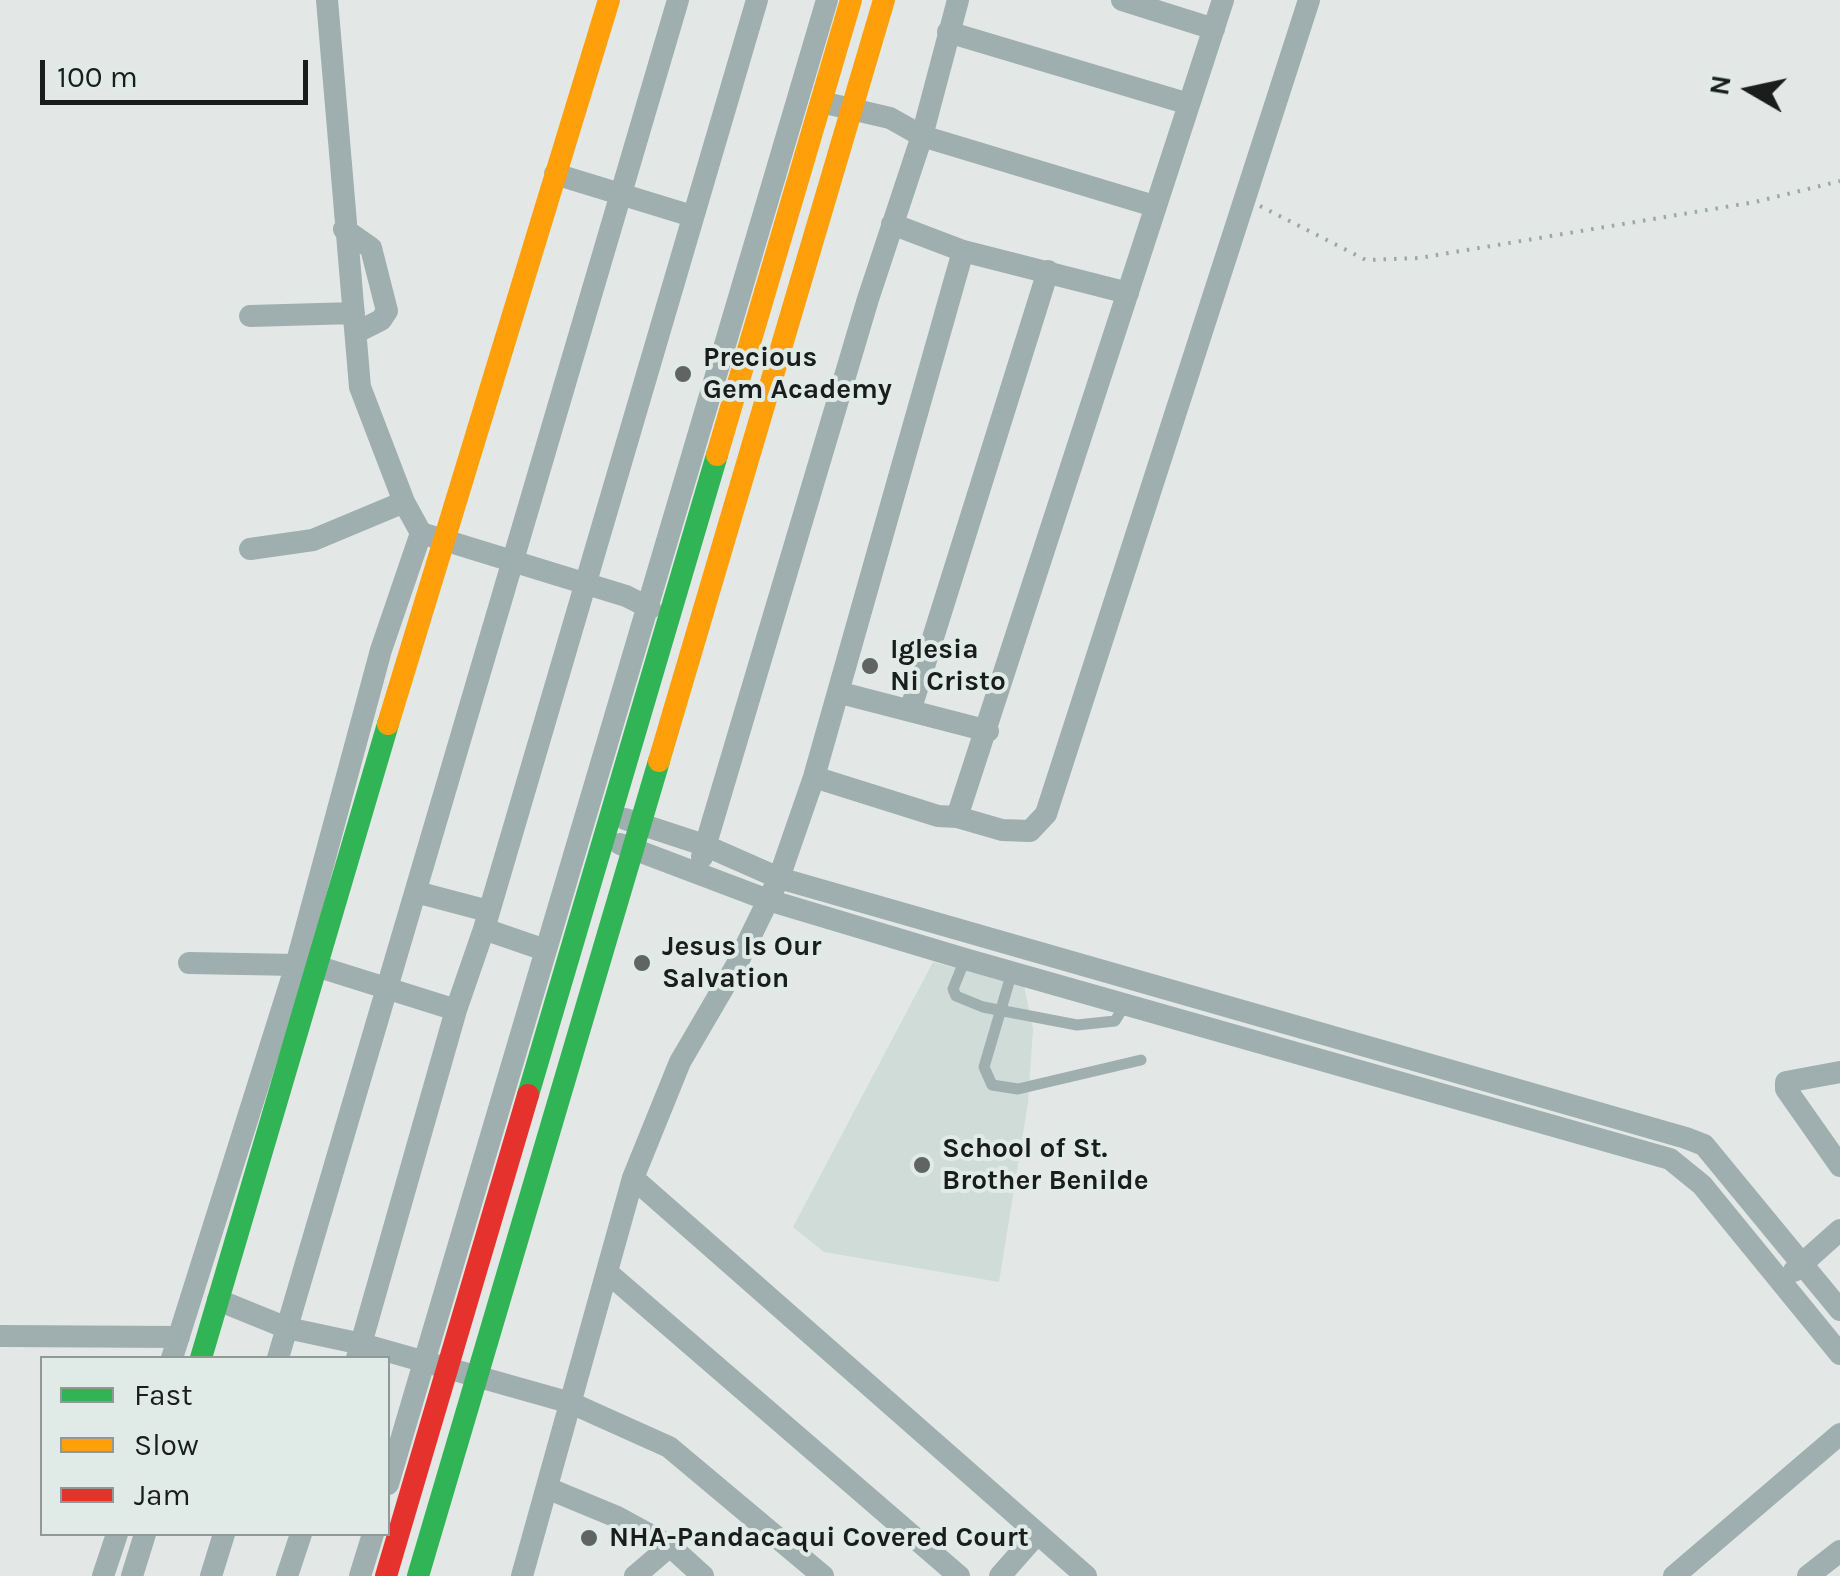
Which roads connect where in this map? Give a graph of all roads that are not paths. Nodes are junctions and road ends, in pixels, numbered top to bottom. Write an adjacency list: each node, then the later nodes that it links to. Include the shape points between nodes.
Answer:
1 (327, 0): 23 (street)
2 (609, 0): 18 (street)
3 (678, 0): 19 (street)
4 (757, 0): 21 (street)
5 (827, 0): 34 (street)
6 (852, 0): 14 (street)
7 (884, 0): 16 (street)
8 (958, 0): 13 (street)
9 (1122, 0): 12 (street)
10 (1223, 0): 12 (street)
11 (1309, 0): 40 (street, via 1046,814 1024,832)
12 (1214, 29): 15 (street)
13 (948, 32): 15 (street); 17 (street)
14 (822, 102): 16 (street); 39 (street)
15 (1189, 104): 20 (street)
16 (852, 106): 17 (street, via 909,124); 41 (street)
17 (922, 136): 20 (street); 22 (street)
18 (554, 174): 19 (street); 30 (street)
19 (622, 194): 21 (street); 32 (street)
20 (1154, 206): 26 (street)
21 (692, 216): 33 (street)
22 (892, 224): 24 (street); 43 (street)
23 (344, 229): 28 (street); 28 (street, via 371,248 386,311 381,320)
24 (963, 252): 25 (street); 35 (street)
25 (1048, 271): 26 (street); 36 (street)
26 (1128, 293): 37 (street)
27 (250, 316): 28 (street)
28 (356, 323): 29 (street, via 363,402)
29 (404, 502): 30 (street); 31 (street, via 314,540)
30 (432, 536): 32 (street); 54 (street)
31 (250, 549)
32 (512, 564): 33 (street); 47 (street)
33 (584, 584): 34 (street); 49 (street)
34 (650, 608): 51 (street)
35 (841, 693): 36 (street); 38 (street)
36 (911, 708): 37 (street)
37 (988, 731): 40 (street)
38 (814, 776): 40 (street, via 938,816); 46 (street)
39 (610, 814): 41 (street); 42 (street)
40 (957, 816)
41 (640, 824): 43 (street); 44 (street)
42 (603, 839): 44 (street); 82 (street)
43 (704, 844): 45 (street); 46 (street)
44 (633, 848): 45 (street); 83 (street)
45 (699, 870): 48 (street)
46 (779, 878): 48 (street); 50 (street)
47 (416, 892): 49 (street); 57 (street)
48 (768, 900): 52 (street); 67 (street, via 680,1062)
49 (486, 920): 51 (street); 59 (street)
50 (977, 936): 52 (lane); 56 (street)
51 (545, 950): 81 (street)
52 (966, 959): 55 (street); 60 (lane, via 956,996)
53 (189, 964): 54 (street)
54 (306, 966): 57 (street); 72 (street); 76 (street)
55 (1012, 972): 58 (street); 60 (lane)
56 (1136, 981): 58 (lane); 63 (street)
57 (388, 990): 59 (street); 74 (street)
58 (1126, 1004): 60 (lane, via 1115,1021 1077,1025); 64 (street)
59 (456, 1010): 77 (street)
60 (1000, 1011): 61 (lane, via 984,1067 992,1085 1018,1089)
61 (1141, 1060)
62 (1840, 1072): 65 (street, via 1786,1082 1790,1098)
63 (1449, 1073): 64 (street); 69 (street, via 1704,1145)
64 (1442, 1096): 71 (street, via 1670,1159 1694,1177)
65 (1830, 1138): 66 (street)
66 (1840, 1166)
67 (634, 1178): 70 (street); 88 (street)
68 (1840, 1230): 69 (street)
69 (1802, 1263): 71 (street); 73 (street)
70 (608, 1274): 84 (street); 108 (street)
71 (1782, 1281): 78 (street)
72 (218, 1300): 74 (street); 79 (street)
73 (1840, 1310)
74 (287, 1328): 77 (street); 80 (street)
75 (0, 1336): 76 (street)
76 (176, 1348)
77 (360, 1351): 81 (street)
78 (1840, 1354)
79 (201, 1356)
80 (279, 1356)
81 (425, 1360): 82 (street); 86 (street)
82 (448, 1368): 83 (street); 102 (street)
83 (478, 1376): 84 (street); 103 (street)
84 (571, 1402): 87 (street); 107 (street, via 669,1447)
85 (1840, 1434): 111 (street)
86 (390, 1477)
87 (547, 1488): 94 (street); 104 (street)
88 (1037, 1534): 109 (street); 110 (street)
89 (116, 1536): 97 (street)
90 (143, 1536): 98 (street)
91 (223, 1536): 99 (street)
92 (300, 1536): 100 (street)
93 (371, 1536): 101 (street)
94 (670, 1546): 105 (street); 106 (street)
95 (1840, 1551): 96 (street)
96 (1818, 1573)
97 (103, 1576)
98 (132, 1576)
99 (212, 1576)
100 (287, 1576)
101 (360, 1576)
102 (386, 1576)
103 (418, 1576)
104 (522, 1576)
105 (635, 1576)
106 (703, 1576)
107 (823, 1576)
108 (959, 1576)
109 (1000, 1576)
110 (1086, 1576)
111 (1674, 1576)

